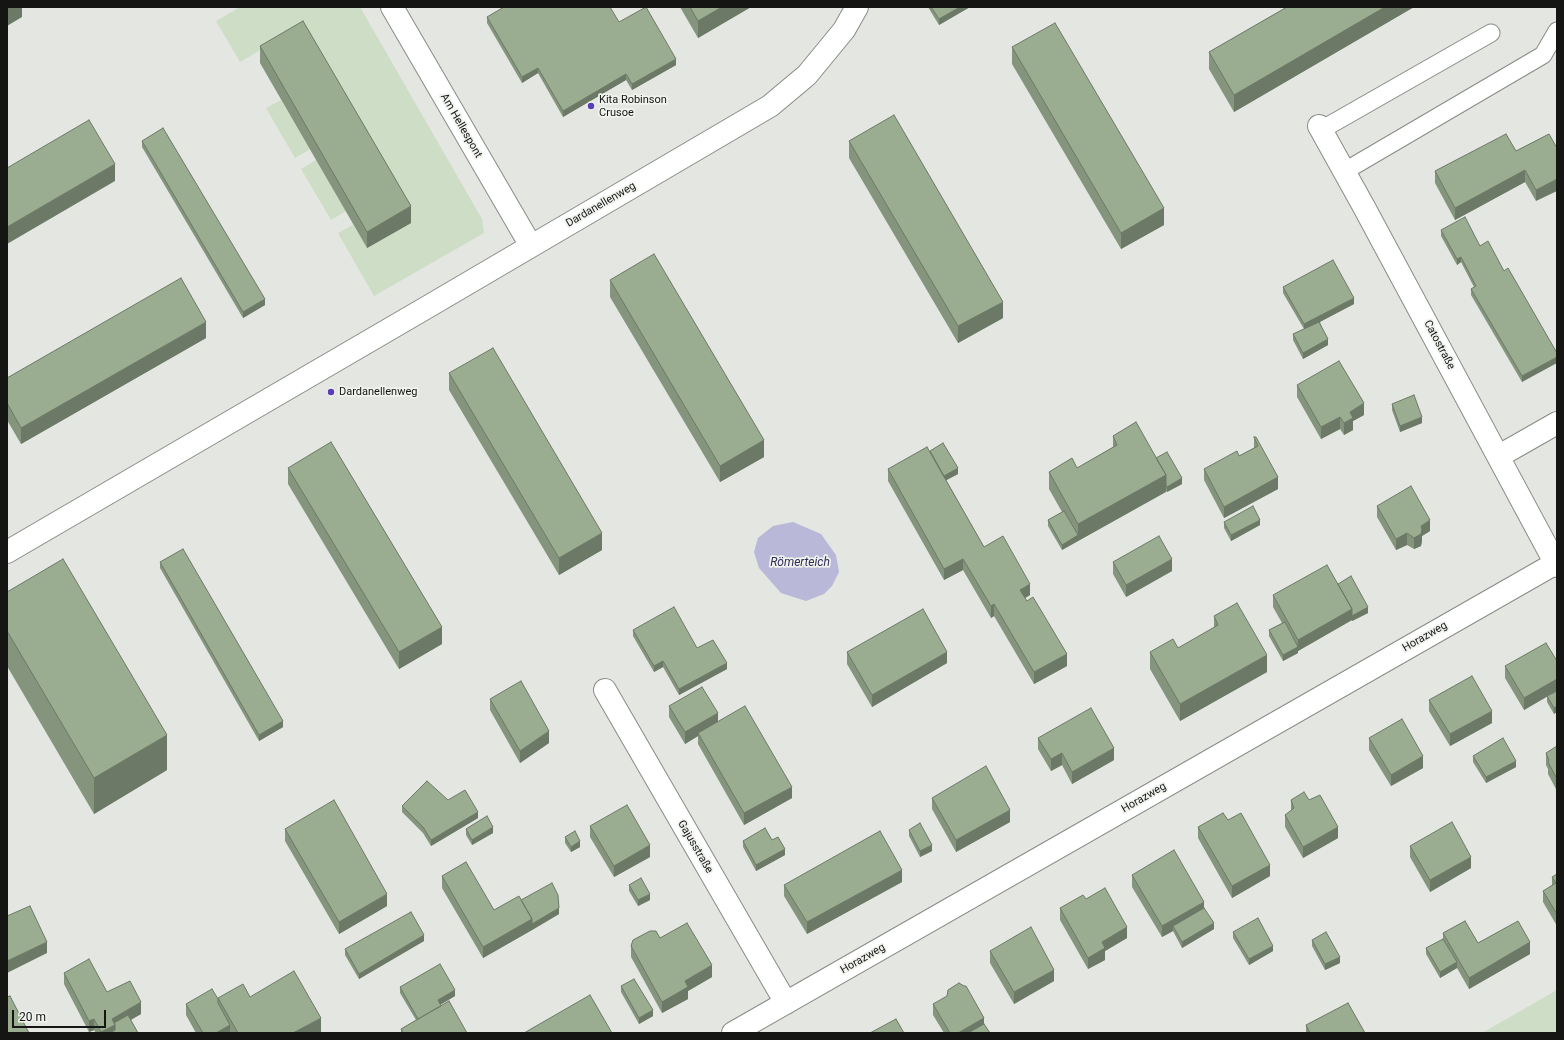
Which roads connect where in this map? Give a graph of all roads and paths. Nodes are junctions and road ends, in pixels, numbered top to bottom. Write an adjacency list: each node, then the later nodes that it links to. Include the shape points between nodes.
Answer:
1 (392, 7): 7 (street, Am Hellespont)
2 (857, 7): 7 (street, Dardanellenweg, via 844,30 806,75 770,106)
3 (1557, 31): 6 (lane, via 1543,55)
4 (1491, 33): 5 (lane)
5 (1320, 128): 6 (street, Catostraße)
6 (1345, 171): 9 (street, Catostraße)
7 (531, 246): 10 (street, Dardanellenweg)
8 (1557, 423): 9 (street)
9 (1499, 456): 11 (street, Catostraße)
10 (7, 552)
11 (1556, 564): 13 (street, Horazweg)
12 (605, 690): 13 (street, Gajusstraße)
13 (786, 1003): 14 (street, Horazweg)
14 (733, 1033)

